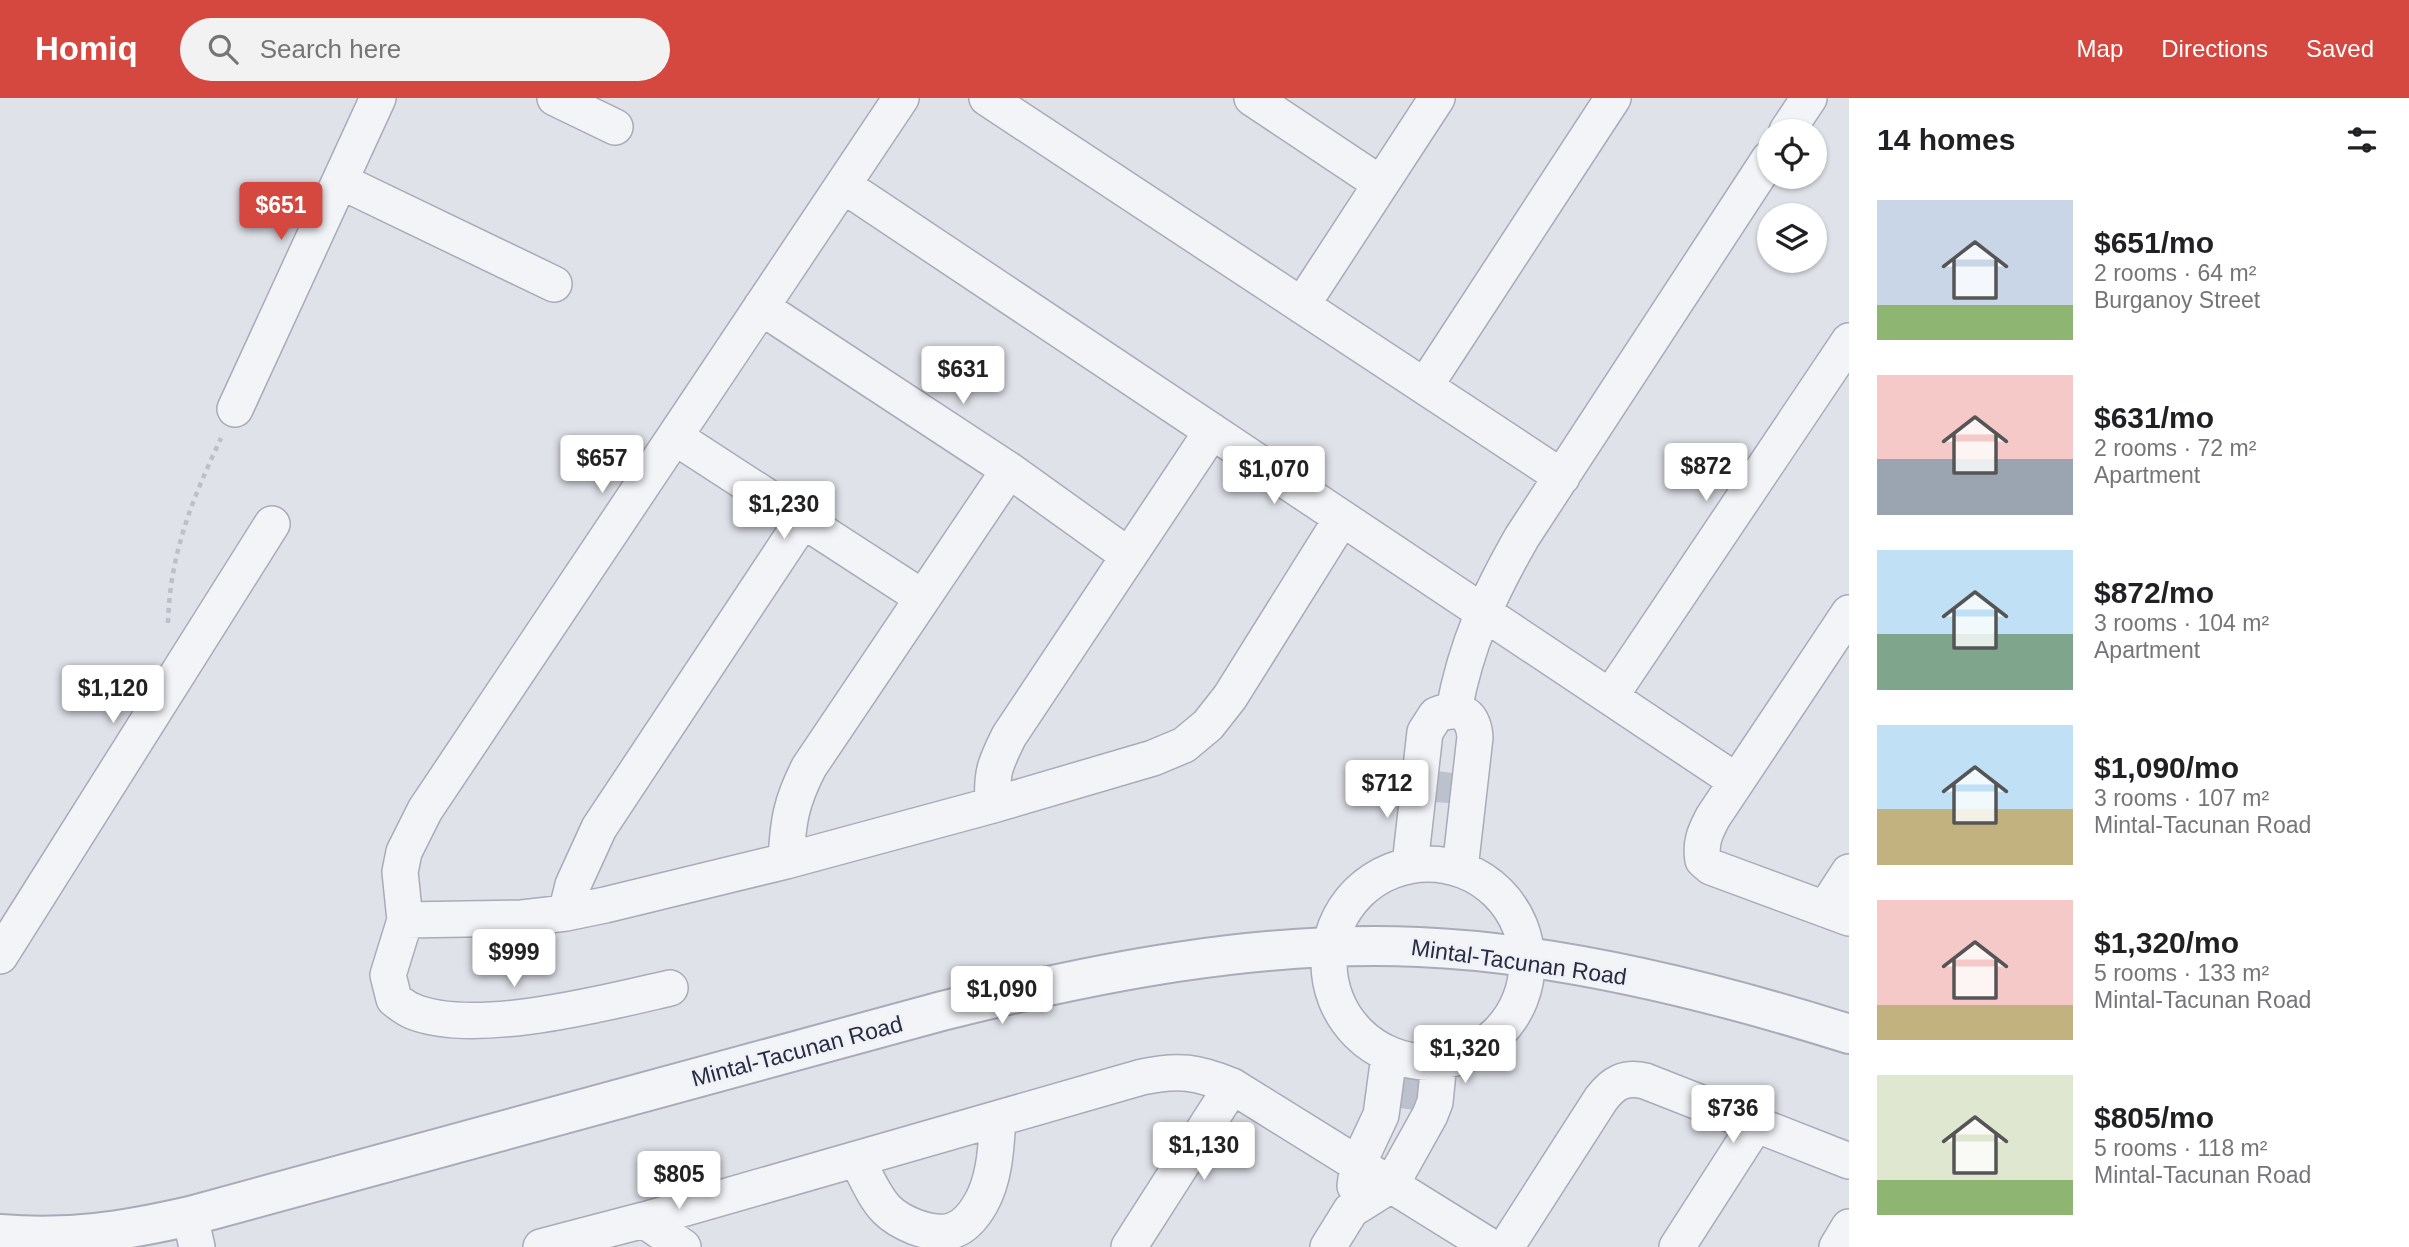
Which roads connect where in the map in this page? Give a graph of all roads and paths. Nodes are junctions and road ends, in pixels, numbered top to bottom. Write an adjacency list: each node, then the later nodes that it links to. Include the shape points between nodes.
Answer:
1 (378, 98): 12 (street)
2 (555, 98): 10 (street)
3 (901, 98): 14 (street)
4 (987, 98): 16 (street)
5 (1437, 98): 13 (street)
6 (1613, 98): 19 (street)
7 (1809, 98): 9 (street)
8 (1254, 99): 13 (street)
9 (1795, 119)
10 (615, 127)
11 (1757, 177): 24 (street)
12 (340, 181): 15 (street); 20 (street)
13 (1381, 184): 16 (street)
14 (843, 185): 17 (street); 21 (street)
15 (554, 284)
16 (1302, 305): 19 (street)
17 (761, 307): 22 (street); 23 (street)
18 (1849, 341): 33 (street)
19 (1425, 386): 24 (street)
20 (235, 409): 32 (path, via 182,531 169,587)
21 (1212, 431): 25 (street); 28 (street)
22 (675, 437): 26 (street); 43 (street, via 419,822 400,872)
23 (1009, 470): 28 (street); 29 (street)
24 (1562, 477): 30 (street)
25 (1342, 518): 30 (street); 36 (street, via 1230,697 1184,745)
26 (803, 520): 29 (street); 42 (street, via 604,820 584,857)
27 (272, 524): 45 (street)
28 (1129, 556): 36 (street, via 1009,736 991,780)
29 (923, 598): 37 (street, via 795,794)
30 (1482, 611): 33 (street); 34 (street)
31 (1849, 613): 35 (street)
32 (168, 626)
33 (1610, 697): 35 (street)
34 (1454, 710): 38 (street, via 1436,715 1424,732); 39 (street, via 1471,720 1475,737)
35 (1737, 781): 41 (street, via 1705,833 1703,860 1722,872)
36 (993, 805): 37 (street)
37 (786, 861): 42 (street)
38 (1410, 865): 39 (street); 44 (street, via 1376,878 1357,894 1337,923)
39 (1460, 869): 46 (street, via 1484,881 1511,909)
40 (1849, 872): 41 (street)
41 (1837, 913)
42 (566, 914): 43 (street)
43 (405, 920): 47 (street, via 388,975 394,999 435,1017 528,1016)
44 (1330, 947): 46 (street, Mintal-Tacunan Road, via 1441,948); 49 (street, via 1329,971 1338,1007 1359,1036); 61 (street, Mintal-Tacunan Road, via 1182,962 1047,985 942,1010)
45 (0, 956)
46 (1527, 959): 48 (street, Mintal-Tacunan Road, via 1674,985); 50 (street, via 1522,995 1503,1027 1475,1051)
47 (670, 988)
48 (1849, 1034)
49 (1389, 1055): 50 (street, via 1414,1063); 56 (street, via 1381,1115)
50 (1439, 1062): 57 (street, via 1430,1115)
51 (1232, 1086): 52 (street, via 1194,1073 1170,1071); 56 (street); 66 (street)
52 (998, 1119): 54 (street); 54 (street, via 992,1176 970,1220 954,1231 925,1230 887,1211)
53 (1756, 1124): 55 (street); 69 (street, via 1645,1082 1622,1080 1601,1099); 70 (street)
54 (857, 1160): 59 (street)
55 (1849, 1161)
56 (1358, 1164): 57 (street); 58 (street)
57 (1391, 1185): 58 (street); 68 (street)
58 (1351, 1210): 67 (street)
59 (644, 1220): 64 (street); 65 (street)
60 (1849, 1227): 71 (street)
61 (194, 1232): 63 (street, Mintal-Tacunan Road)
62 (0, 1234): 63 (street, Mintal-Tacunan Road)
63 (135, 1237)
64 (541, 1247)
65 (683, 1247)
66 (1129, 1247)
67 (1328, 1247)
68 (1491, 1247)
69 (1506, 1247)
70 (1677, 1247)
71 (1837, 1247)

